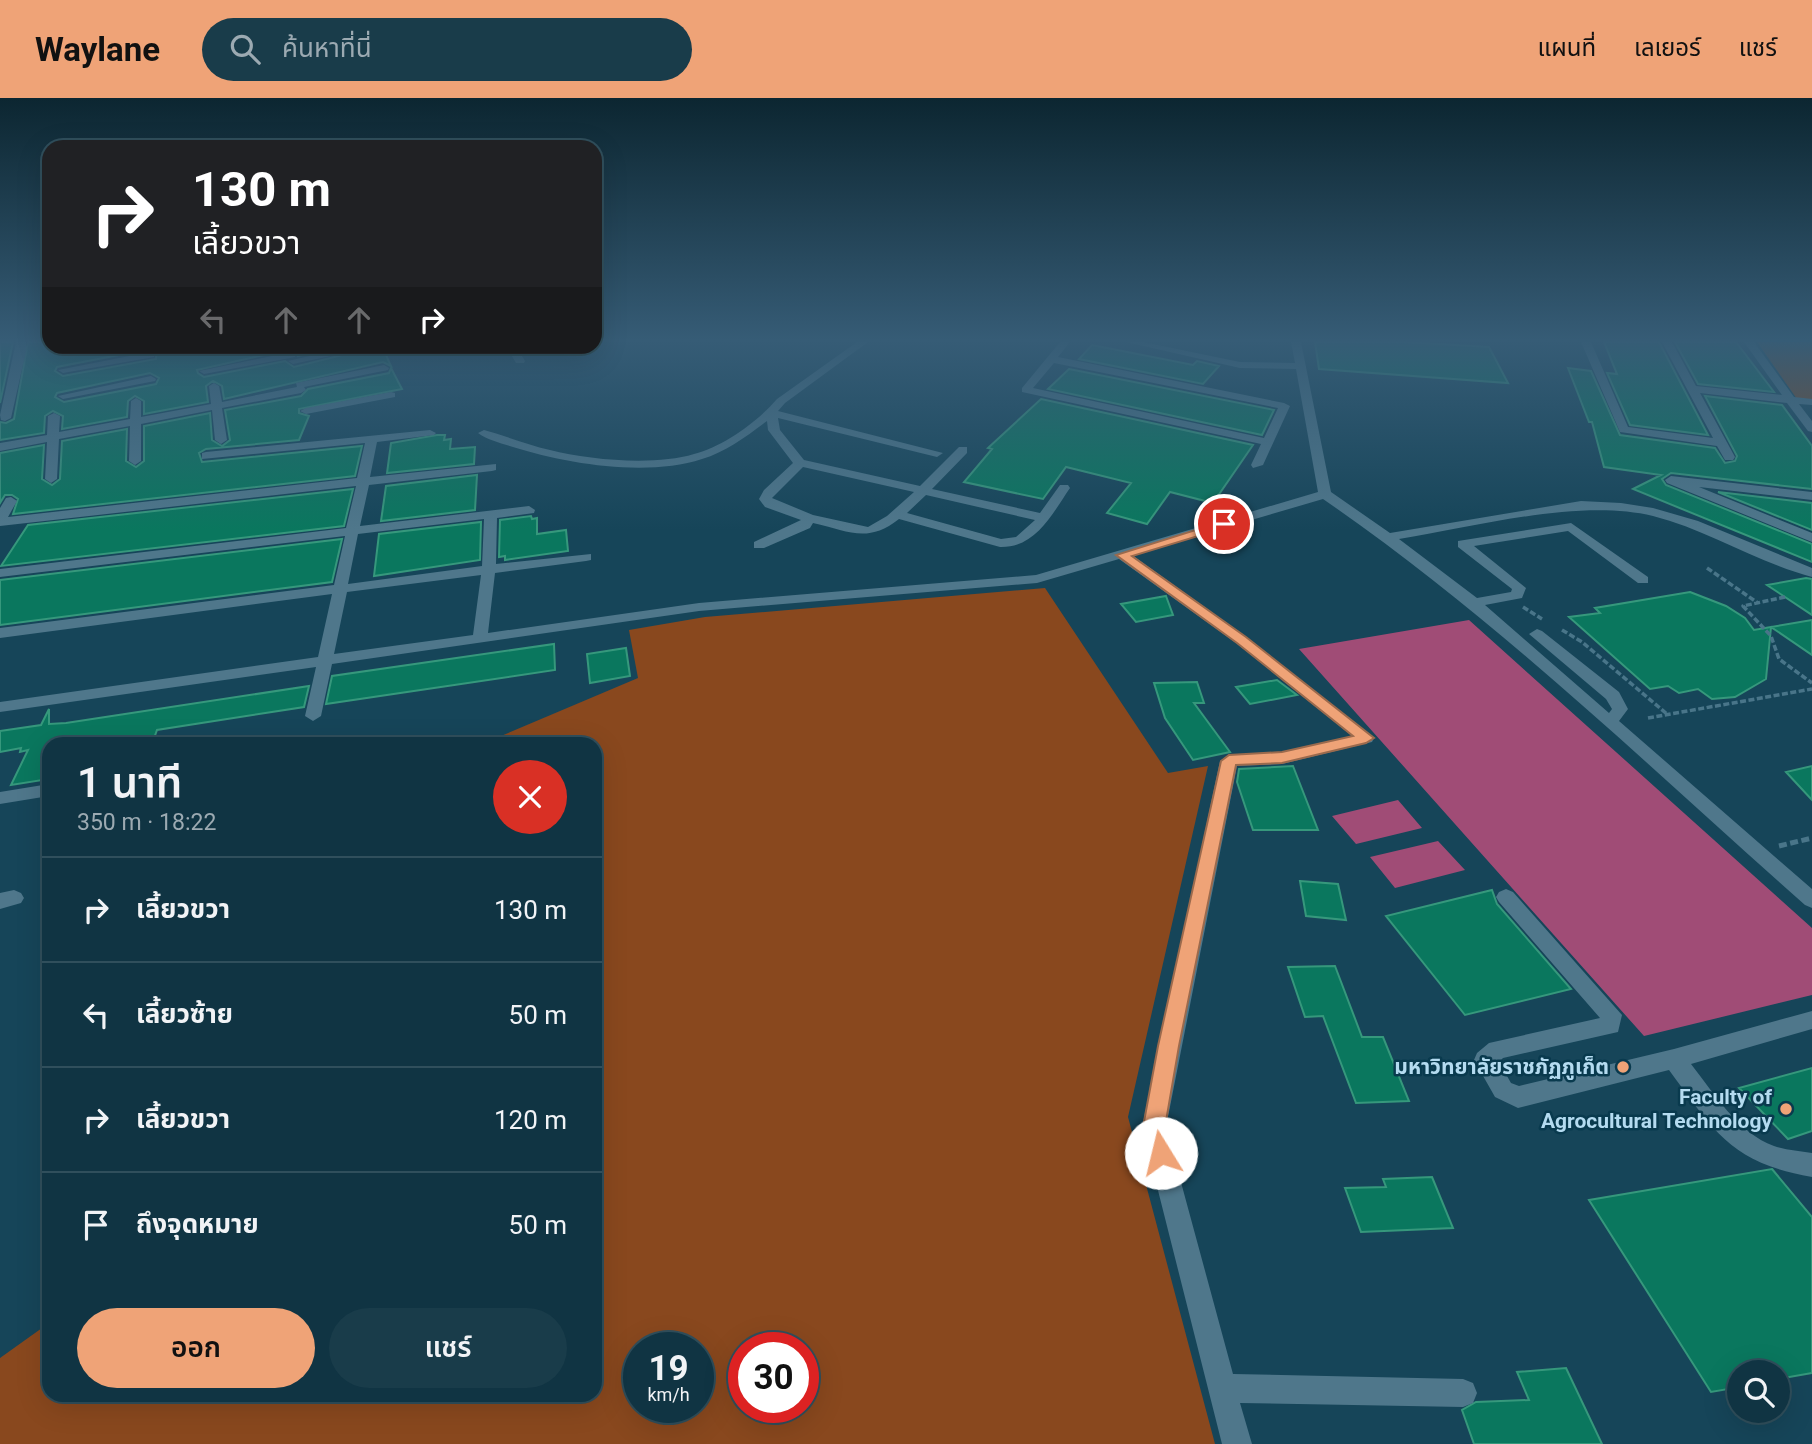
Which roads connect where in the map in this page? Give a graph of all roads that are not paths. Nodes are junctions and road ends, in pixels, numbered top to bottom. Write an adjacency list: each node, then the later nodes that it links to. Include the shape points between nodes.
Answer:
1 (8, 405): 16 (street)
2 (136, 405): 17 (street)
3 (227, 405): 13 (street)
4 (304, 405): 5 (street, via 307,415)
5 (348, 405)
6 (778, 405): 14 (street)
7 (1094, 405): 24 (street)
8 (1278, 405): 24 (street, via 1284,406)
9 (1310, 405): 40 (street)
10 (1613, 405): 25 (street, via 1624,430)
11 (1701, 405): 25 (street)
12 (1794, 405): 18 (street)
13 (218, 407): 17 (street); 23 (street)
14 (771, 413): 20 (street, via 705,455 673,461 574,461); 28 (street); 32 (street, via 774,430)
15 (54, 416): 21 (street)
16 (5, 418)
17 (135, 422): 21 (street); 31 (street)
18 (1812, 429)
19 (430, 433): 22 (street)
20 (484, 433)
21 (52, 437): 26 (street); 35 (street)
22 (372, 439): 29 (street); 36 (street)
23 (221, 440)
24 (1266, 442): 33 (street)
25 (1721, 443): 30 (street)
26 (0, 447)
27 (963, 450): 38 (street)
28 (937, 453)
29 (206, 456)
30 (1729, 457)
31 (135, 461)
32 (800, 463): 38 (street); 46 (street, via 765,499)
33 (1257, 465)
34 (492, 467): 36 (street)
35 (51, 479)
36 (363, 481): 47 (street); 48 (street)
37 (1064, 488): 45 (street)
38 (920, 491): 44 (street); 45 (street)
39 (1812, 496): 50 (street, via 1671,480)
40 (1329, 498): 49 (street); 52 (street)
41 (11, 500): 47 (street)
42 (528, 510): 43 (street)
43 (491, 514): 48 (street); 54 (street)
44 (896, 514): 45 (street, via 1007,544 1029,534); 46 (street, via 869,531)
45 (1041, 517)
46 (809, 518): 51 (street, via 805,525)
47 (0, 520)
48 (353, 531): 55 (street); 58 (street)
49 (1388, 537): 56 (street, via 1581,505 1621,507 1693,524); 59 (street)
50 (1812, 538)
51 (759, 545)
52 (1122, 555): 62 (street, via 1037,579 699,607); 74 (street, via 1366,738 1282,758 1229,761 1154,1127)
53 (586, 557): 54 (street)
54 (489, 569): 58 (street); 62 (street)
55 (0, 573)
56 (1812, 573)
57 (1643, 580): 59 (street, via 1571,527 1463,544 1519,588 1517,595)
58 (341, 587): 60 (street); 63 (street)
59 (1474, 603): 66 (street)
60 (0, 633)
61 (1537, 634): 66 (street, via 1613,696 1620,709)
62 (480, 637): 63 (street)
63 (326, 660): 64 (street); 65 (street)
64 (0, 708)
65 (313, 716)
66 (1607, 720): 70 (street)
67 (42, 791): 68 (street)
68 (0, 798)
69 (1506, 897): 72 (street, via 1611,1015 1610,1025 1497,1050 1485,1060 1503,1090 1518,1097)
70 (1812, 900)
71 (1812, 1020): 72 (street)
72 (1674, 1059): 73 (street, via 1739,1136 1760,1151)
73 (1812, 1166)
74 (1223, 1388): 75 (street); 76 (street)
75 (1463, 1393)
76 (1237, 1444)

